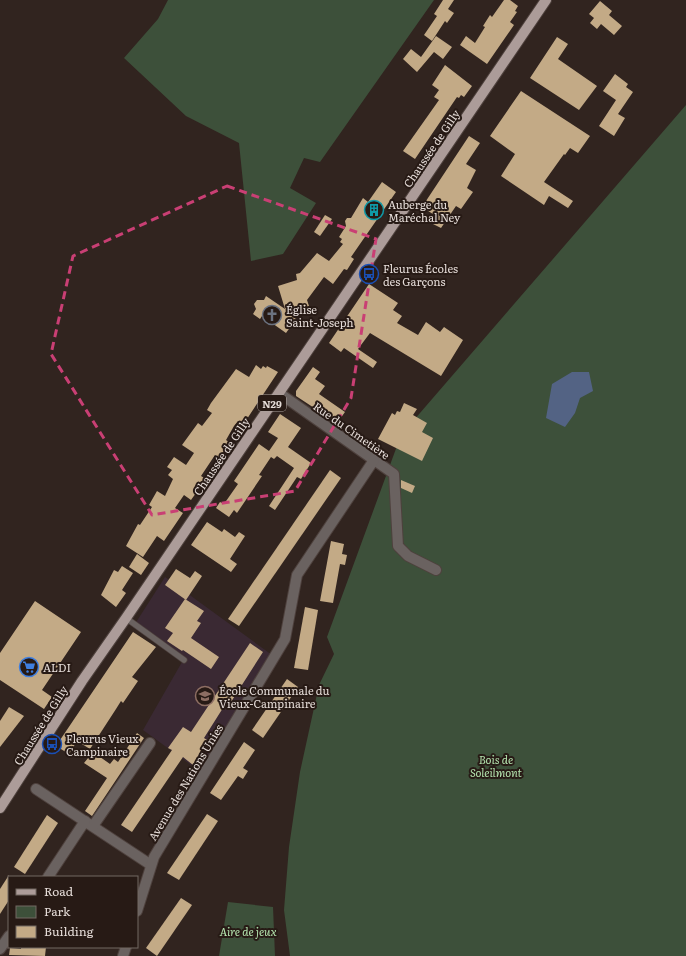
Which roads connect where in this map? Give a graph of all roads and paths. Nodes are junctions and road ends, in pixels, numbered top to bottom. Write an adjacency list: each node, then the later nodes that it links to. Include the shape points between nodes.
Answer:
1 (546, 0): 2 (main road, Chaussée de Gilly / N29)
2 (279, 393): 3 (street, Rue du Cimetière); 5 (main road, Chaussée de Gilly / N29)
3 (374, 460): 4 (street, Rue du Cimetière, via 394,474 398,546 408,556); 11 (street, Avenue des Nations Unies, via 297,575 285,639)
4 (436, 570)
5 (126, 618): 6 (lane); 9 (main road, Chaussée de Gilly / N29)
6 (184, 660)
7 (150, 743): 10 (street)
8 (36, 789): 10 (street)
9 (0, 808)
10 (89, 824): 11 (street); 12 (street)
11 (151, 865): 13 (street, Avenue des Nations Unies)
12 (49, 876)
13 (138, 908)
14 (8, 938): 15 (street)
15 (0, 950)

